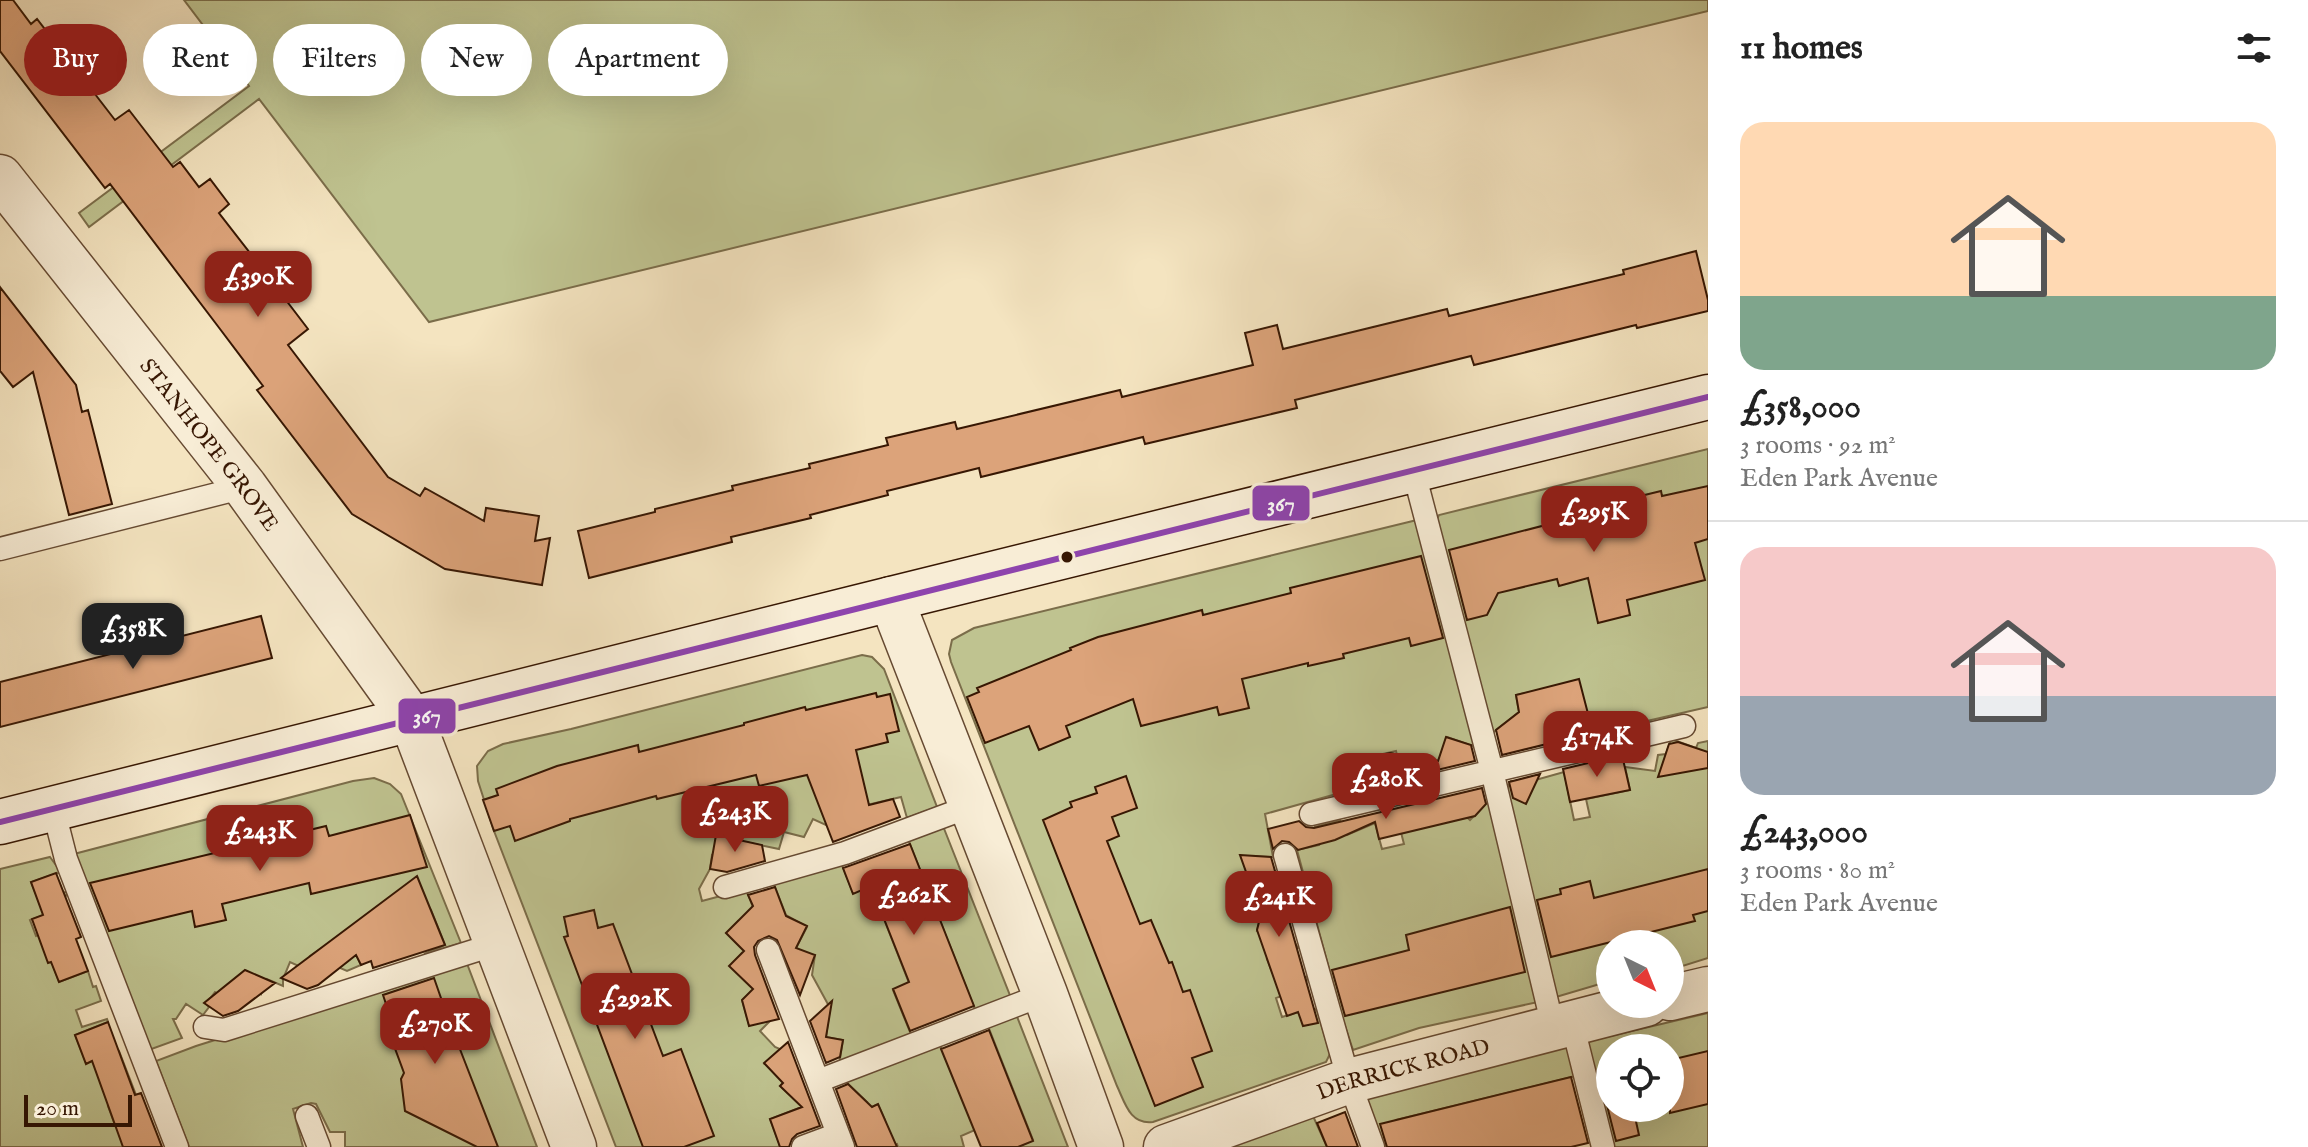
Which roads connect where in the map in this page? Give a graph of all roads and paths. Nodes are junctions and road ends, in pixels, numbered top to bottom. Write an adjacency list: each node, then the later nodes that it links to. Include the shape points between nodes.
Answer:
1 (0, 177): 4 (street, STANHOPE GROVE)
2 (1708, 397): 3 (street)
3 (1413, 469): 6 (street); 9 (lane)
4 (245, 487): 5 (lane); 7 (street, STANHOPE GROVE)
5 (0, 549)
6 (891, 599): 7 (street); 10 (street)
7 (411, 718): 11 (street); 16 (street, STANHOPE GROVE)
8 (1684, 726): 9 (lane)
9 (1492, 771): 12 (lane); 22 (lane)
10 (971, 806): 15 (lane, via 845,853); 19 (street)
11 (53, 808): 13 (street); 28 (lane, via 66,859)
12 (1311, 814)
13 (0, 822)
14 (1285, 855): 25 (lane)
15 (725, 887)
16 (496, 944): 23 (lane, via 224,1030); 30 (street, STANHOPE GROVE)
17 (768, 950): 24 (lane)
18 (1708, 989): 20 (street)
19 (1045, 994): 24 (lane); 32 (street)
20 (1684, 995)
21 (1596, 1017): 22 (street, DERRICK ROAD)
22 (1563, 1025): 25 (street, DERRICK ROAD); 35 (lane)
23 (205, 1027)
24 (818, 1081): 27 (lane)
25 (1349, 1081): 33 (street, DERRICK ROAD); 34 (lane)
26 (307, 1116): 29 (lane)
27 (841, 1140): 31 (lane)
28 (177, 1147)
29 (319, 1147)
30 (574, 1147)
31 (803, 1147)
32 (1101, 1147)
33 (1166, 1147)
34 (1373, 1147)
35 (1603, 1147)

